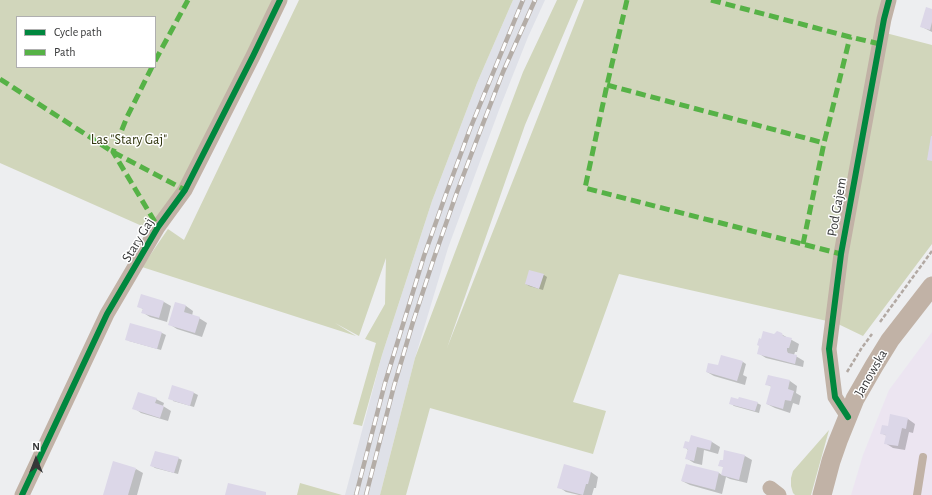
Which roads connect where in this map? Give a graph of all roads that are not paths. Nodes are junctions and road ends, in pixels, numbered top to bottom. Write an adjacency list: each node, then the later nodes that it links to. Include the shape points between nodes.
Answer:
1 (280, 0): 6 (street, Stary Gaj, via 185,190 158,227 107,314)
2 (889, 0): 4 (street, Pod Gajem, via 841,254 829,349 835,397)
3 (932, 286): 4 (street, Janowska, via 890,340)
4 (848, 416): 7 (street, Janowska, via 831,461)
5 (923, 457): 8 (lane)
6 (22, 495)
7 (822, 495)
8 (917, 495)

